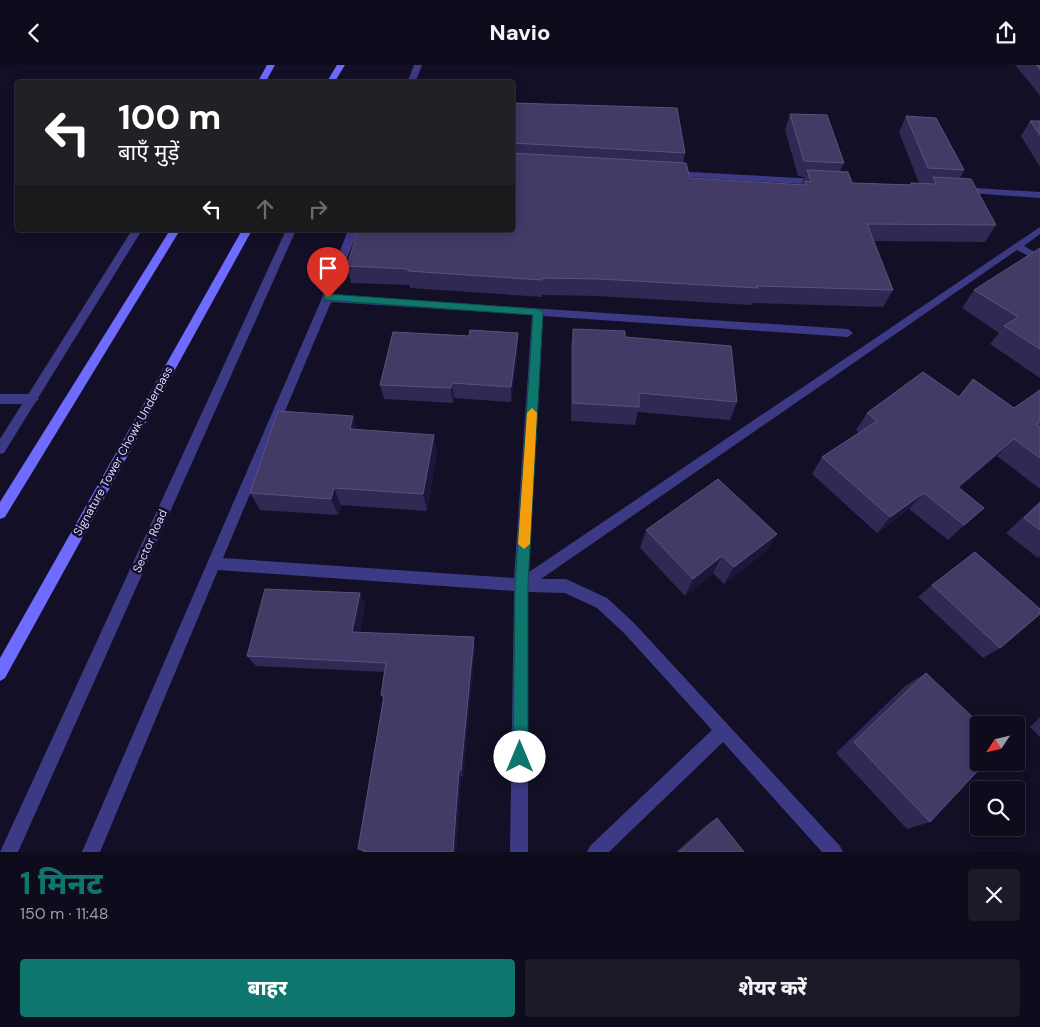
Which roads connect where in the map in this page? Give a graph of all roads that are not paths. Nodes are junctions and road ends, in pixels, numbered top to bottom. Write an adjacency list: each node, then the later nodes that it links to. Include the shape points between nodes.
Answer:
1 (271, 65): 4 (main road)
2 (341, 65): 5 (main road)
3 (418, 65): 6 (street)
4 (263, 80)
5 (332, 80)
6 (412, 80)
7 (661, 173): 8 (street)
8 (829, 183)
9 (946, 189): 10 (street)
10 (1040, 195)
11 (1040, 230): 17 (street)
12 (136, 232): 23 (street)
13 (175, 232): 25 (main road)
14 (246, 232): 28 (main road, Signature Tower Chowk Underpass)
15 (289, 232): 30 (street, Sector Road)
16 (352, 232): 19 (street)
17 (1017, 246): 18 (street); 27 (street)
18 (1040, 259)
19 (328, 298): 20 (street); 26 (street)
20 (538, 312): 21 (street); 27 (street)
21 (848, 333)
22 (0, 399): 23 (street)
23 (33, 399): 24 (street)
24 (0, 449)
25 (0, 513)
26 (215, 564): 27 (street); 31 (street)
27 (521, 585): 29 (street, via 566,586 602,603); 32 (street)
28 (0, 673)
29 (723, 731): 33 (street); 34 (street)
30 (9, 852)
31 (90, 852)
32 (520, 852)
33 (596, 852)
34 (834, 852)

